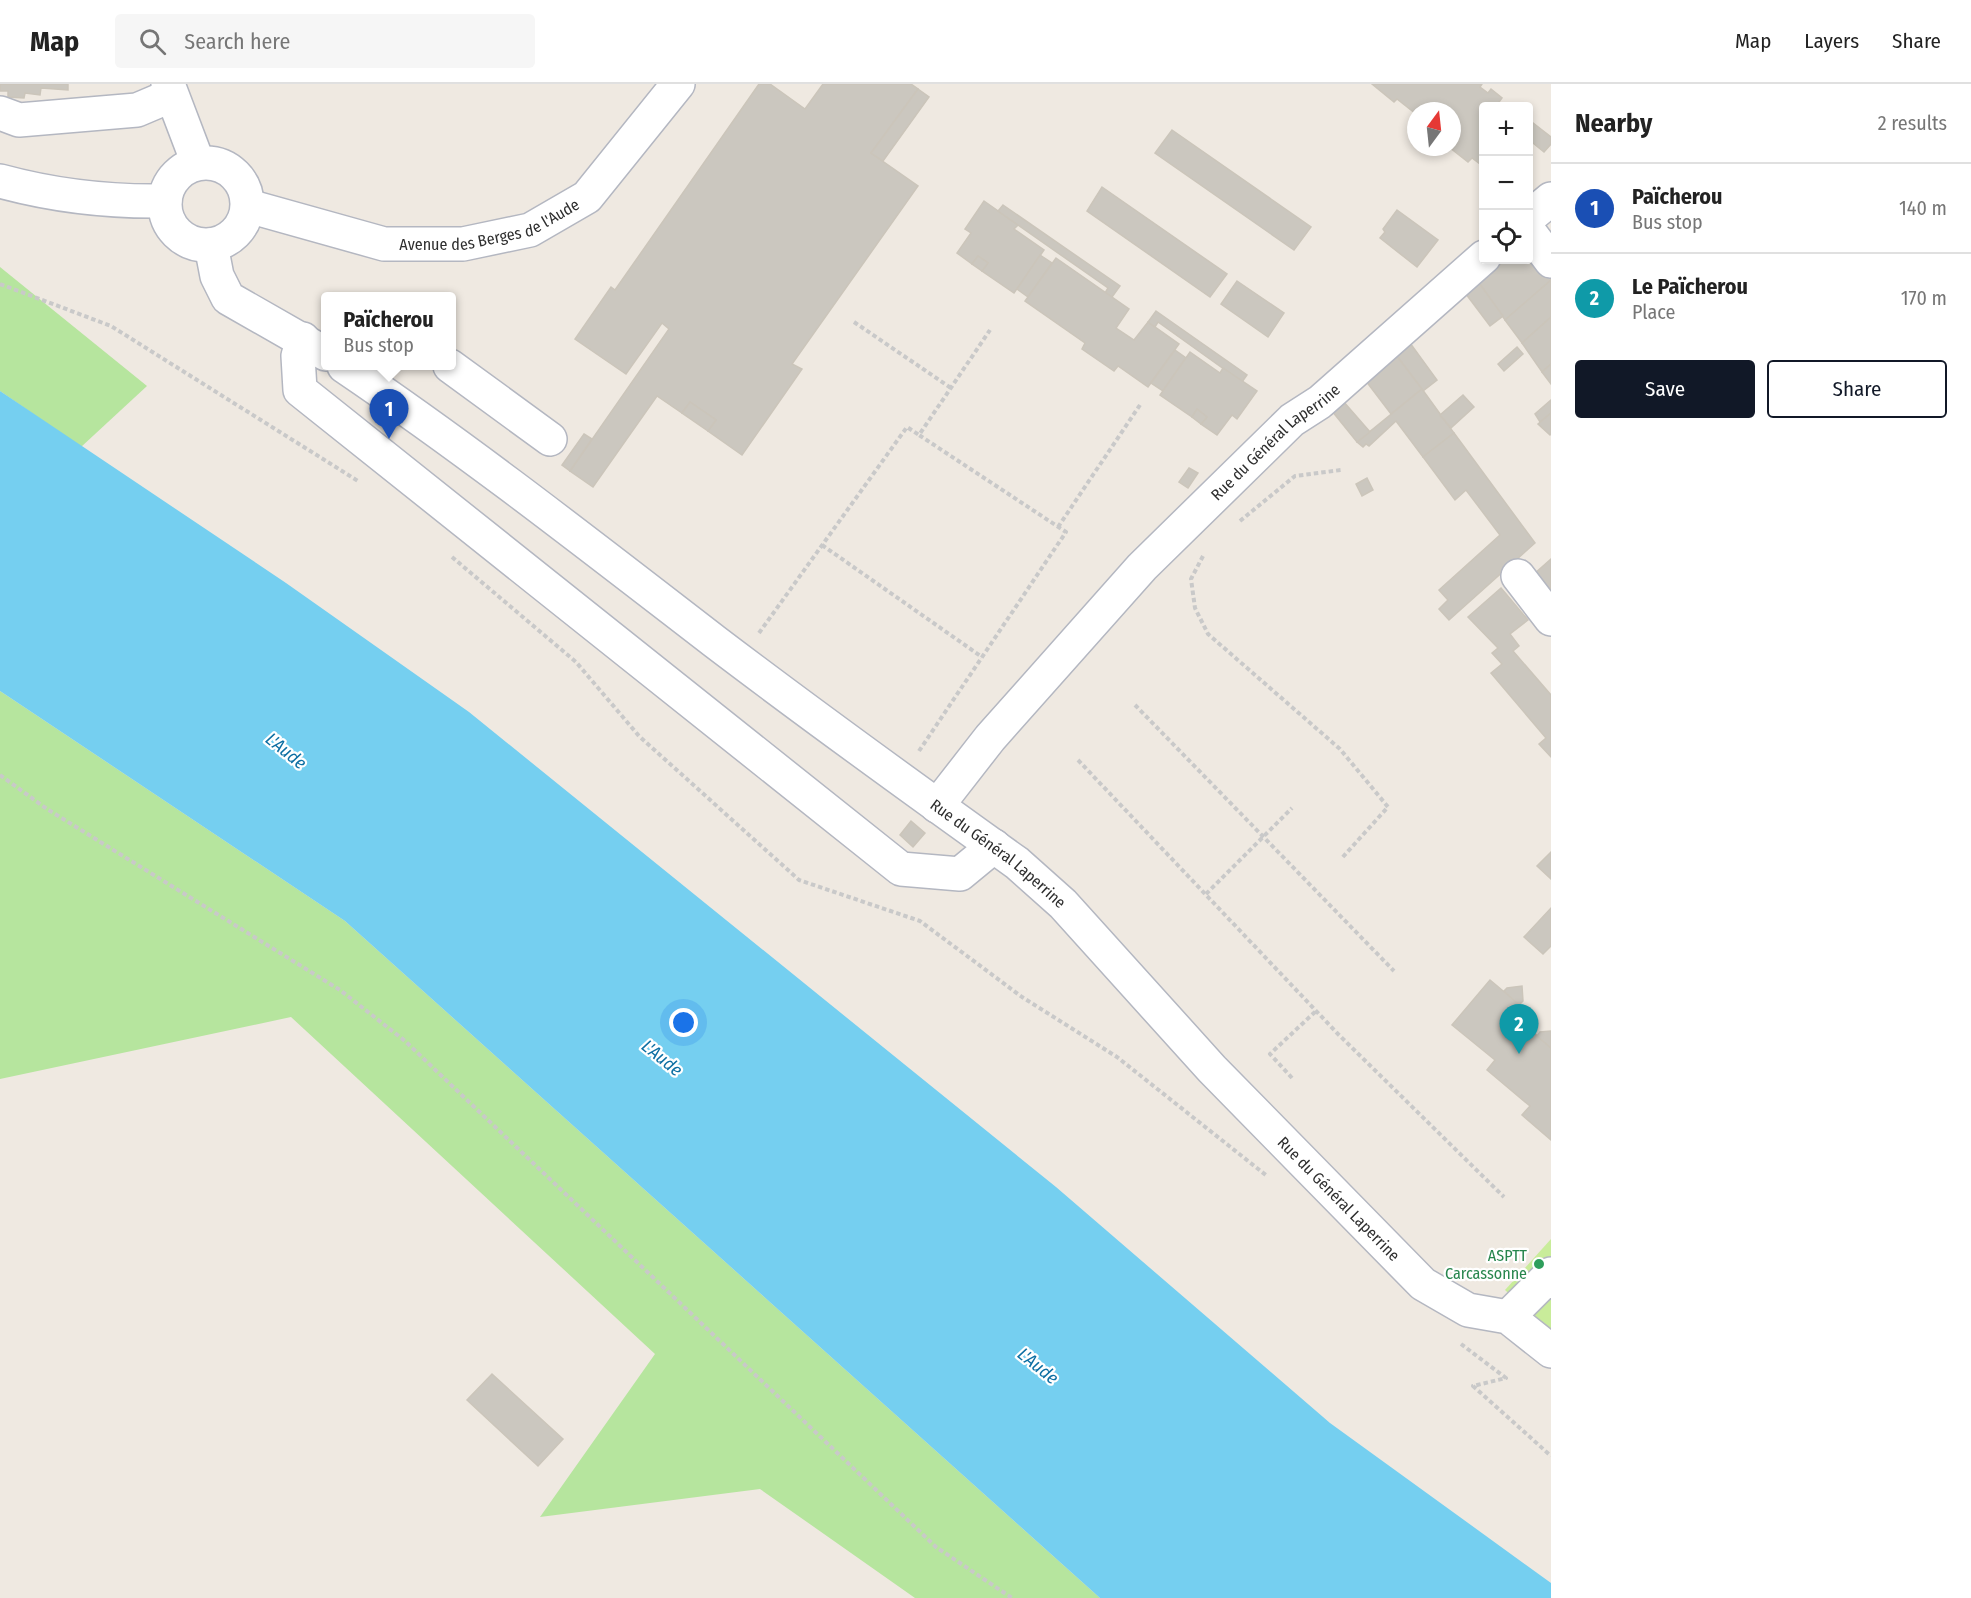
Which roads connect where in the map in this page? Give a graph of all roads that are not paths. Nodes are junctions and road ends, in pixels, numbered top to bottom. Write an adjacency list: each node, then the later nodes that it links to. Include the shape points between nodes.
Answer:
1 (678, 84): 8 (street, Avenue des Berges de l'Aude, via 587,197 530,230 463,244 384,244)
2 (169, 90): 3 (street, via 137,110 19,120); 4 (street)
3 (0, 113)
4 (198, 163): 7 (street, via 176,175 168,186); 8 (street, via 217,163 230,169 240,179)
5 (0, 181): 7 (street, via 48,194)
6 (1551, 199): 9 (street)
7 (165, 201): 11 (street, via 172,228 196,244)
8 (248, 206): 11 (street, via 236,232 225,241)
9 (1533, 214)
10 (1533, 237): 13 (street)
11 (210, 245): 14 (street, via 217,276 228,298)
12 (1479, 261): 21 (street, Rue du Général Laperrine, via 1320,402 1292,420 1142,567 990,738)
13 (1551, 261)
14 (321, 349)
15 (321, 350): 22 (street, via 298,356 300,390 901,869 960,874)
16 (352, 370): 21 (street, via 531,499)
17 (455, 370): 18 (street)
18 (550, 439)
19 (1518, 576): 20 (street)
20 (1551, 619)
21 (937, 806): 22 (street, Rue du Général Laperrine)
22 (994, 846): 24 (street, Rue du Général Laperrine, via 1063,904 1212,1069 1423,1284 1468,1310)
23 (1551, 1274): 24 (street)
24 (1508, 1317): 25 (street, Rue du Général Laperrine)
25 (1549, 1349)

